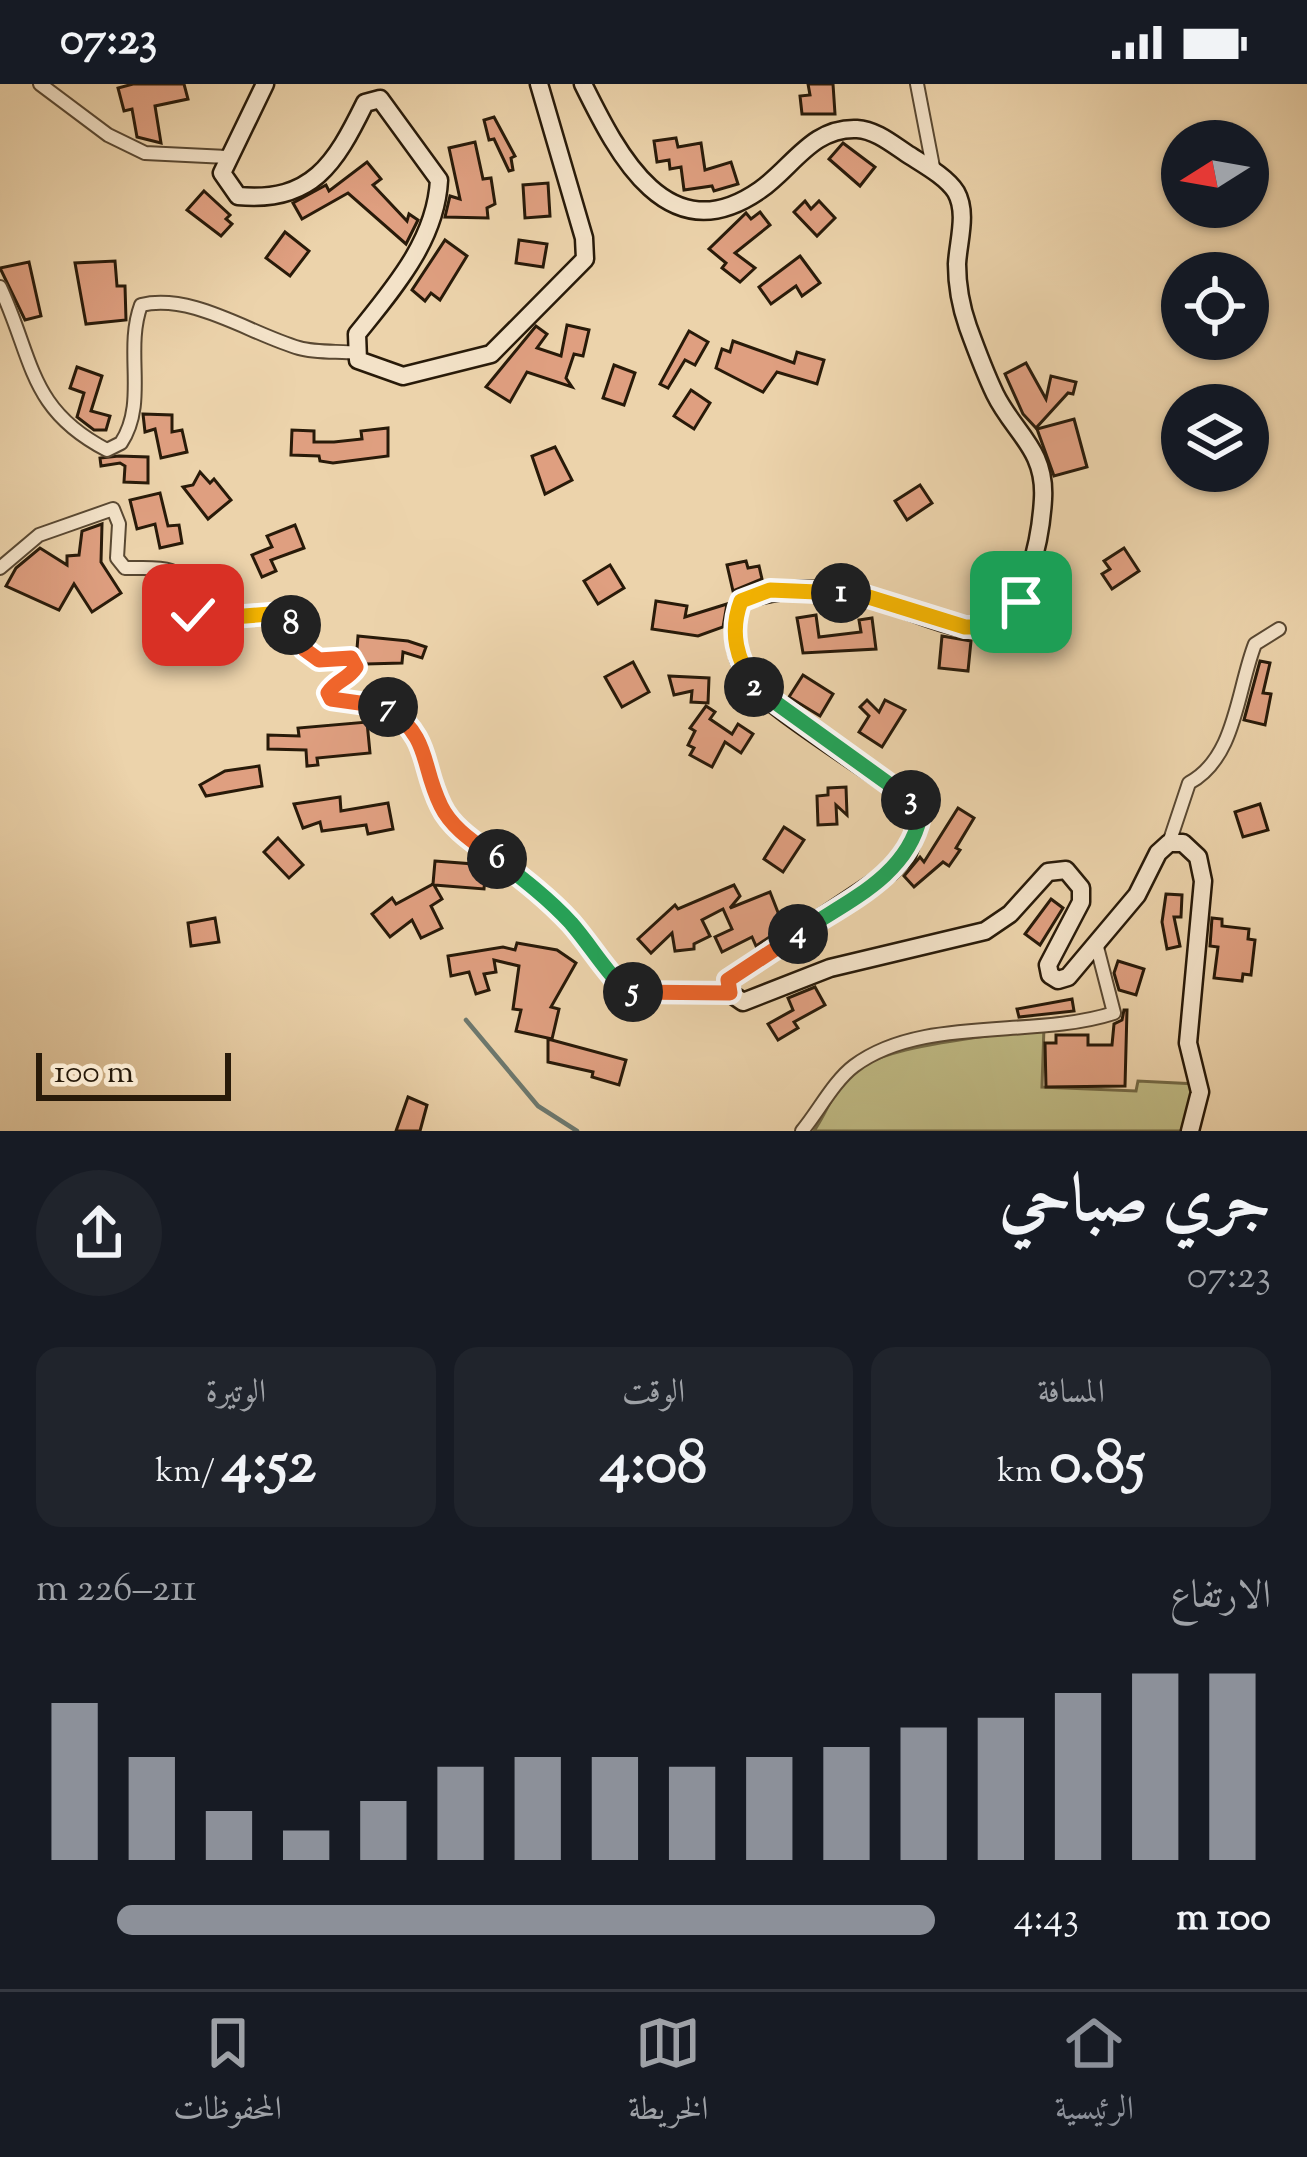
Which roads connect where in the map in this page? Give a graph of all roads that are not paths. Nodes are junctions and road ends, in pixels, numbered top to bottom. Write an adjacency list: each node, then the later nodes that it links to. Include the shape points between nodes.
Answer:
1 (40, 84): 6 (street, via 145,153)
2 (265, 84): 6 (street)
3 (539, 84): 9 (street, via 585,259 490,354 403,376 371,368)
4 (583, 84): 7 (street, via 646,188 673,207 704,212 758,192 834,132 882,136)
5 (917, 84): 7 (street)
6 (227, 157): 9 (street, via 222,173 238,196 288,194 326,170 365,104 380,99 439,180 430,228 357,334)
7 (934, 173): 14 (street, via 956,192 962,217 957,266 966,322 997,398 1032,442 1044,486 1021,602 989,627 965,627 859,594 770,590 741,601 736,648 752,686 912,801 920,817 907,855 890,872 728,980)
8 (0, 287): 9 (street, via 40,392 73,432 107,450 121,443 135,410 141,305 161,300 301,349)
9 (357, 353)
10 (0, 568): 14 (street, via 39,535 113,509 117,558 125,568 167,567 185,576 198,590 193,615 283,613 319,660 351,658 356,667 335,682 331,699 389,707 416,731 441,807 458,829 536,888 627,992)
11 (1279, 629): 12 (street, via 1255,644 1228,731 1209,772 1189,783)
12 (1169, 843): 13 (street); 16 (street, via 1193,848 1203,881 1188,1043 1199,1092)
13 (1096, 947): 14 (street, via 1067,977 1050,975 1081,888 1066,870 1048,872 985,931 830,968 743,1002); 15 (street, via 1114,1012 889,1048 848,1070)
14 (730, 993)
15 (802, 1131)
16 (1190, 1131)

